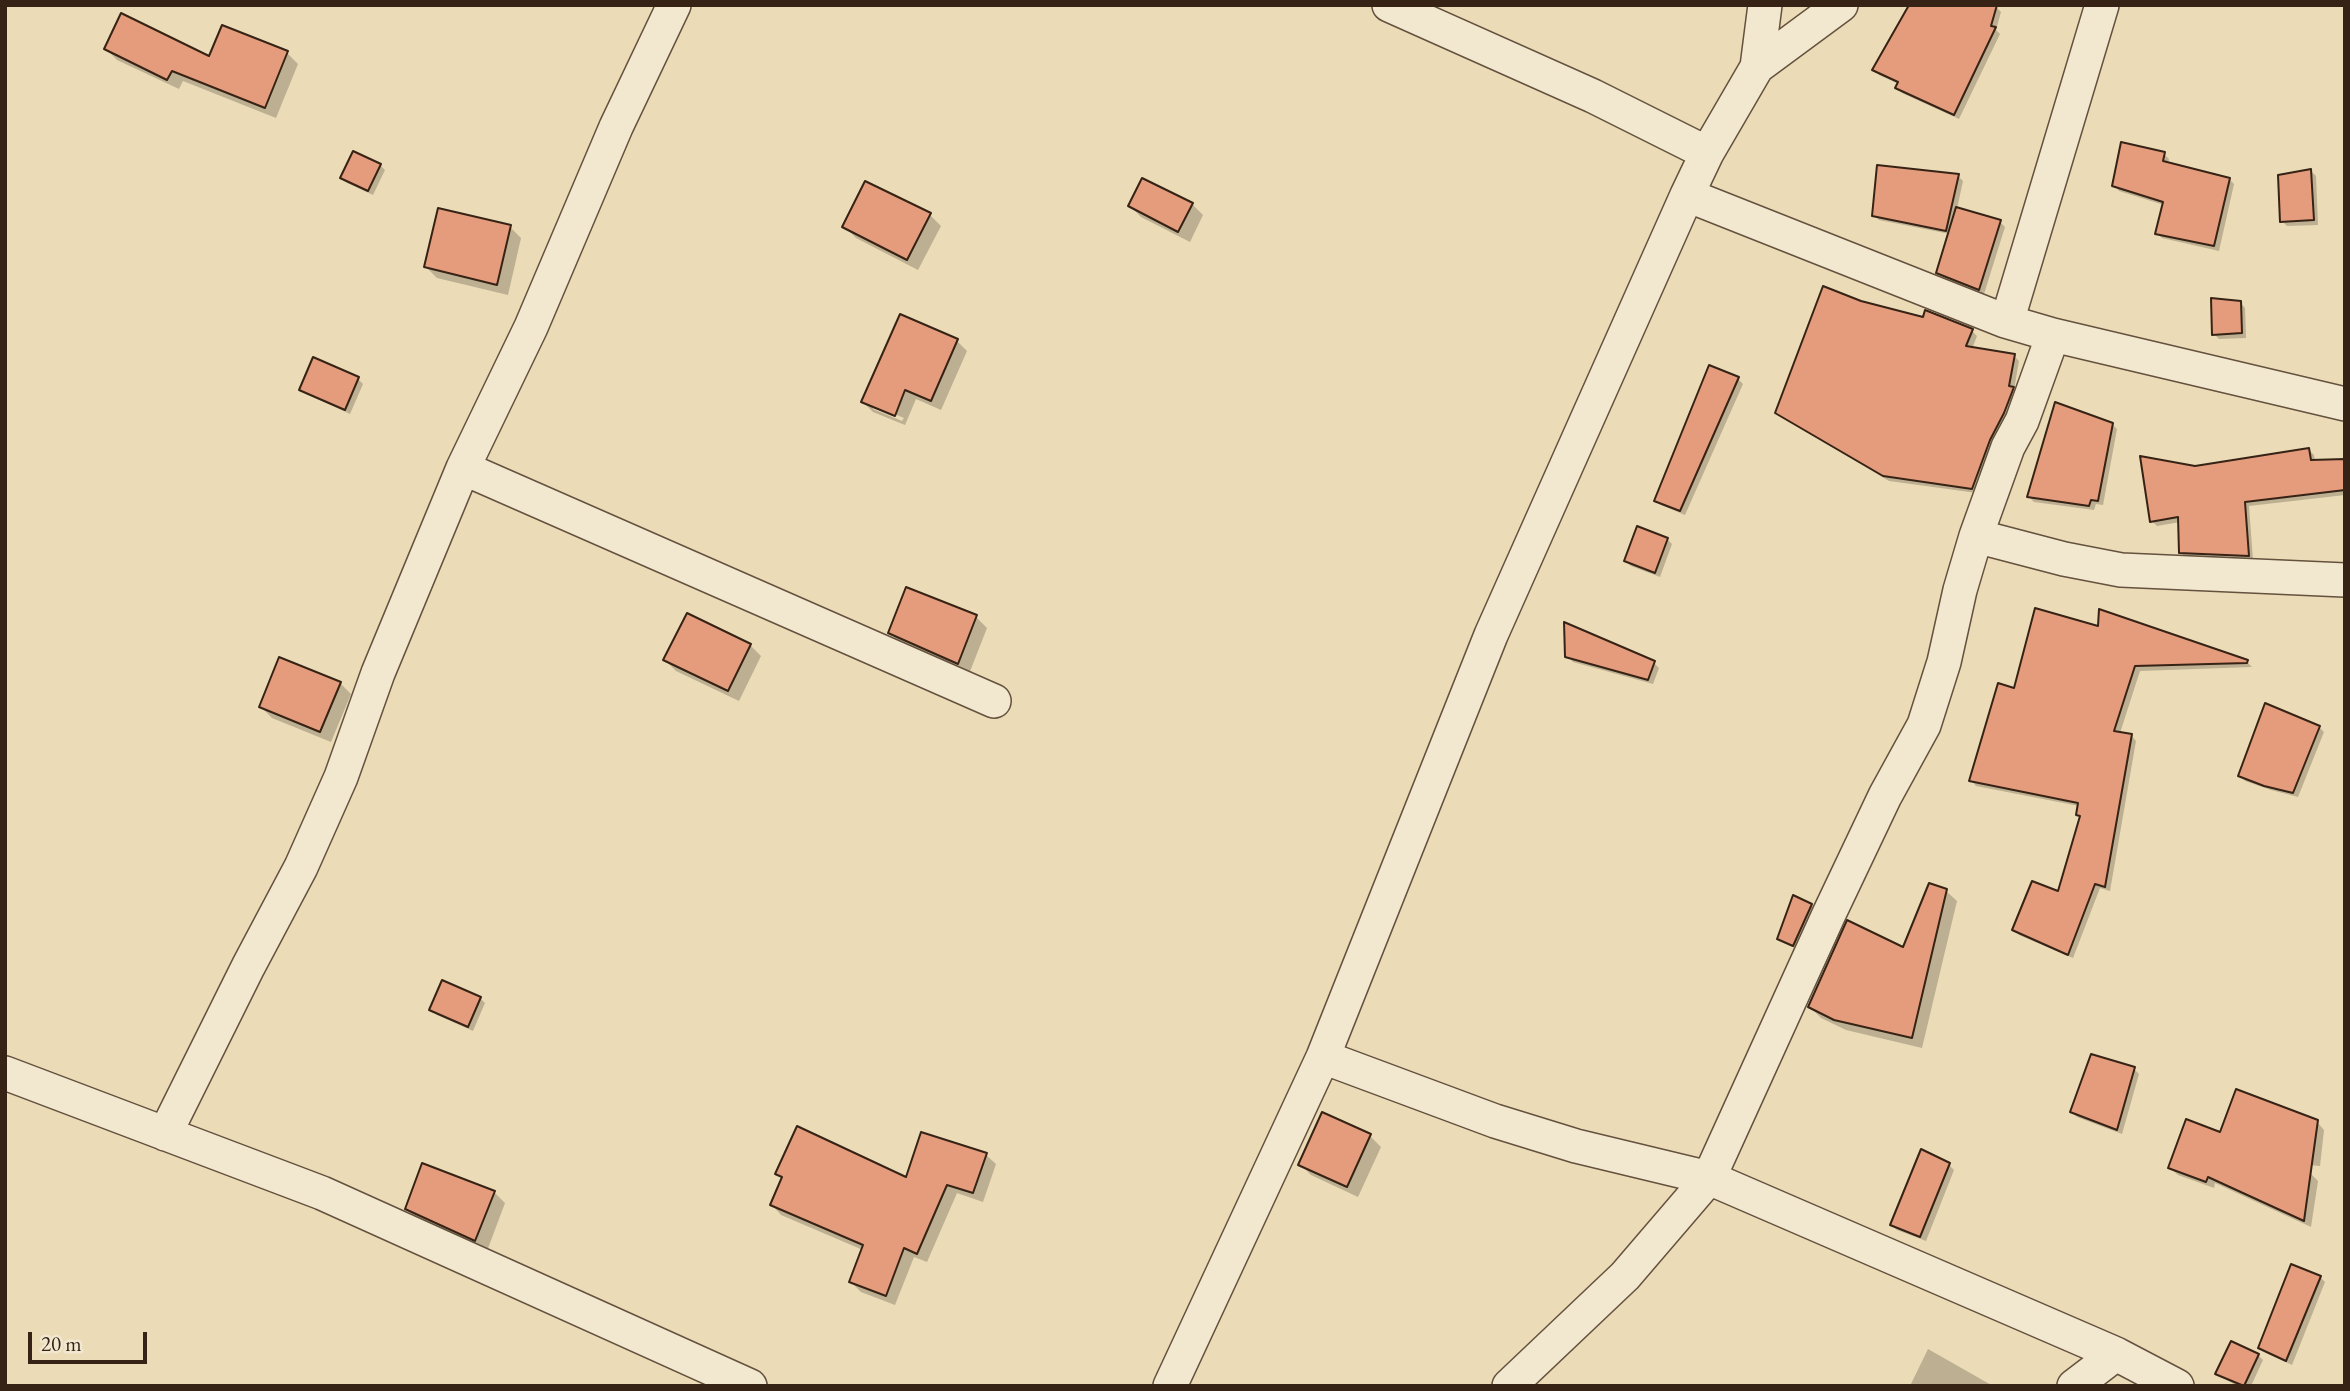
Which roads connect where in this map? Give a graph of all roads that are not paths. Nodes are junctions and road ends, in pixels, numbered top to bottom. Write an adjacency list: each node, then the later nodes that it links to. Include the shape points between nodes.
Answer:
1 (674, 5): 12 (street)
2 (1389, 5): 7 (street, via 1593,96)
3 (1765, 5): 6 (street)
4 (1841, 5): 6 (street)
5 (2102, 5): 9 (street)
6 (1757, 67): 7 (street)
7 (1707, 153): 8 (street)
8 (1688, 195): 9 (street); 16 (street, via 1492,635)
9 (2005, 321): 10 (street)
10 (2053, 335): 11 (street); 13 (street)
11 (2345, 404)
12 (463, 468): 15 (street); 18 (street, via 301,867)
13 (1976, 536): 14 (street, via 2121,570); 19 (street, via 1924,725 1834,902)
14 (2345, 580)
15 (994, 701)
16 (1323, 1057): 19 (street, via 1495,1121); 22 (street)
17 (5, 1073): 18 (street)
18 (165, 1133): 21 (street, via 322,1193)
19 (1709, 1178): 20 (street); 23 (street, via 1625,1276)
20 (2116, 1354): 24 (street); 25 (street)
21 (750, 1386)
22 (1170, 1386)
23 (1509, 1386)
24 (2074, 1386)
25 (2177, 1386)

